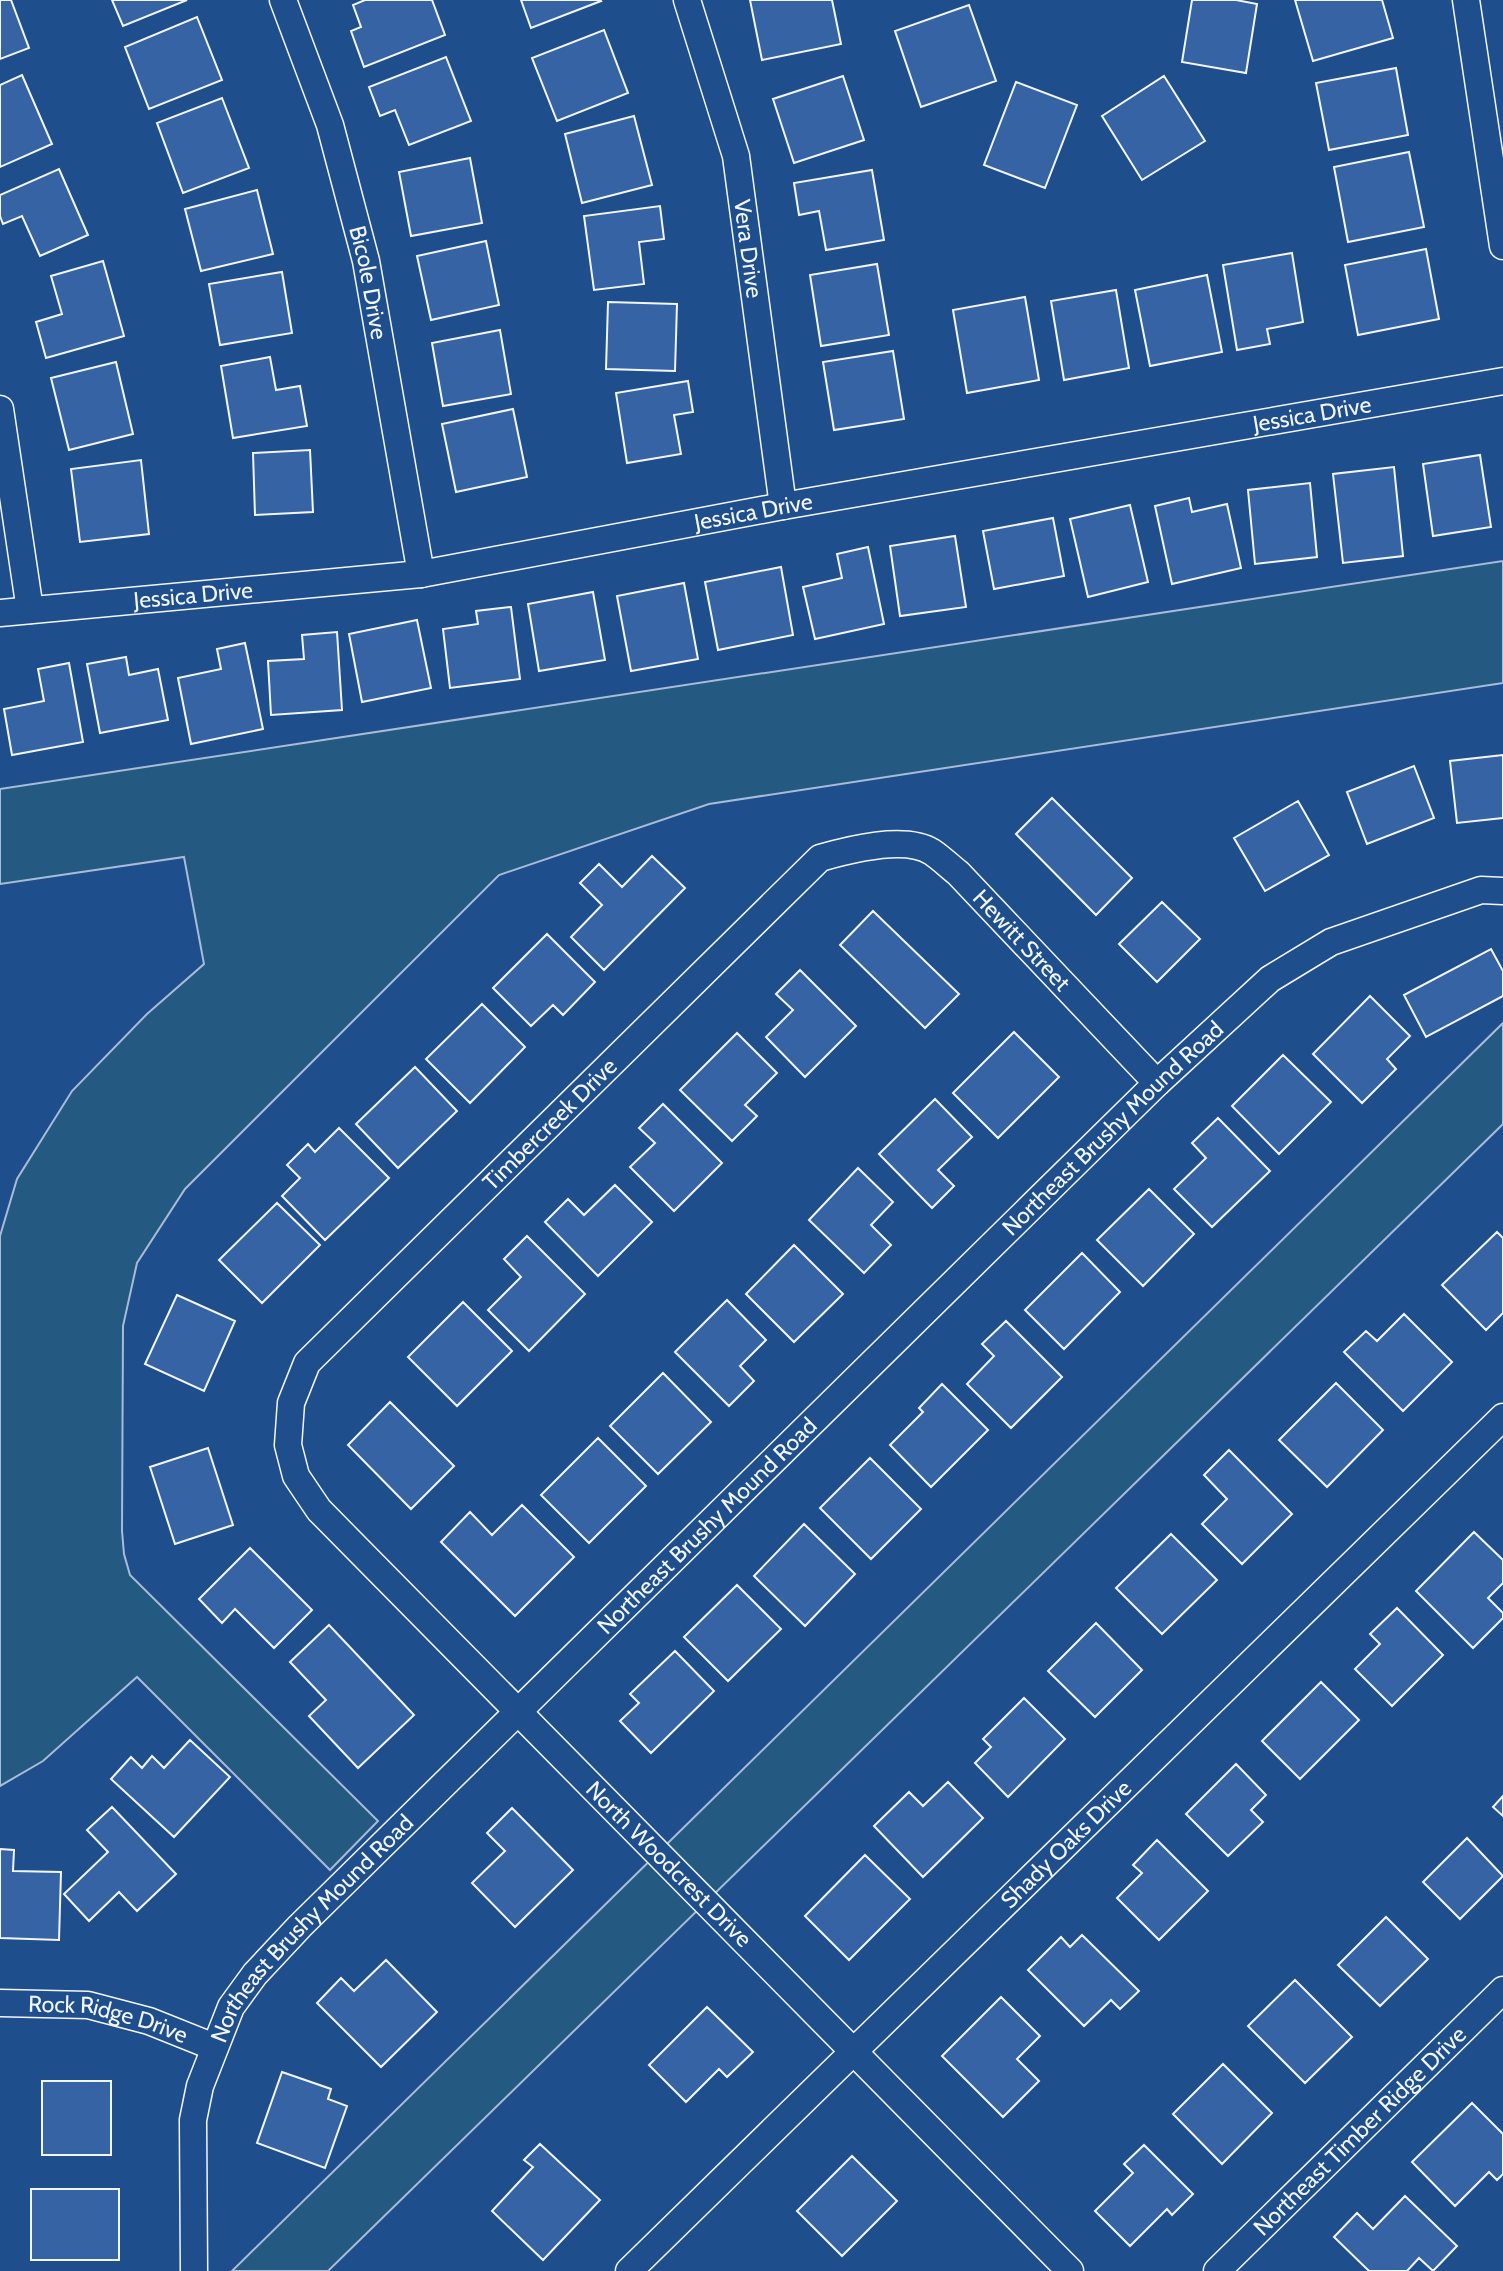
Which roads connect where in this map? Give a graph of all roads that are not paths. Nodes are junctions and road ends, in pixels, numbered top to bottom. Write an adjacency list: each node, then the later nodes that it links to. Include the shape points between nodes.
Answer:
1 (284, 0): 8 (street, Bicole Drive, via 330,125 366,261)
2 (687, 0): 7 (street, Vera Drive, via 736,156)
3 (1466, 0): 4 (street)
4 (1503, 246)
5 (1503, 381): 7 (street, Jessica Drive)
6 (0, 409): 9 (street)
7 (783, 506): 8 (street, Jessica Drive)
8 (421, 574): 9 (street, Jessica Drive)
9 (30, 610): 10 (street, Jessica Drive)
10 (0, 613)
11 (863, 846): 13 (street, Hewitt Street, via 930,850 958,873); 15 (street, Timbercreek Drive, via 820,858 307,1363 291,1403)
12 (1503, 891): 13 (street, Northeast Brushy Mound Road, via 1481,890 1331,942 1270,979)
13 (1157, 1083): 16 (street, Northeast Brushy Mound Road)
14 (1503, 1417): 20 (street, Shady Oaks Drive)
15 (288, 1445): 16 (street, North Woodcrest Drive, via 296,1476 318,1510)
16 (518, 1711): 19 (street, Northeast Brushy Mound Road, via 255,1974 231,2007); 20 (street, North Woodcrest Drive)
17 (1503, 1990): 24 (street, Northeast Timber Ridge Drive)
18 (0, 2003): 19 (street, Rock Ridge Drive, via 88,2005 149,2021)
19 (214, 2046): 21 (street, Northeast Brushy Mound Road, via 193,2120)
20 (853, 2051): 22 (street, Shady Oaks Drive); 23 (street, North Woodcrest Drive)
21 (194, 2271)
22 (629, 2271)
23 (1070, 2271)
24 (1217, 2271)

